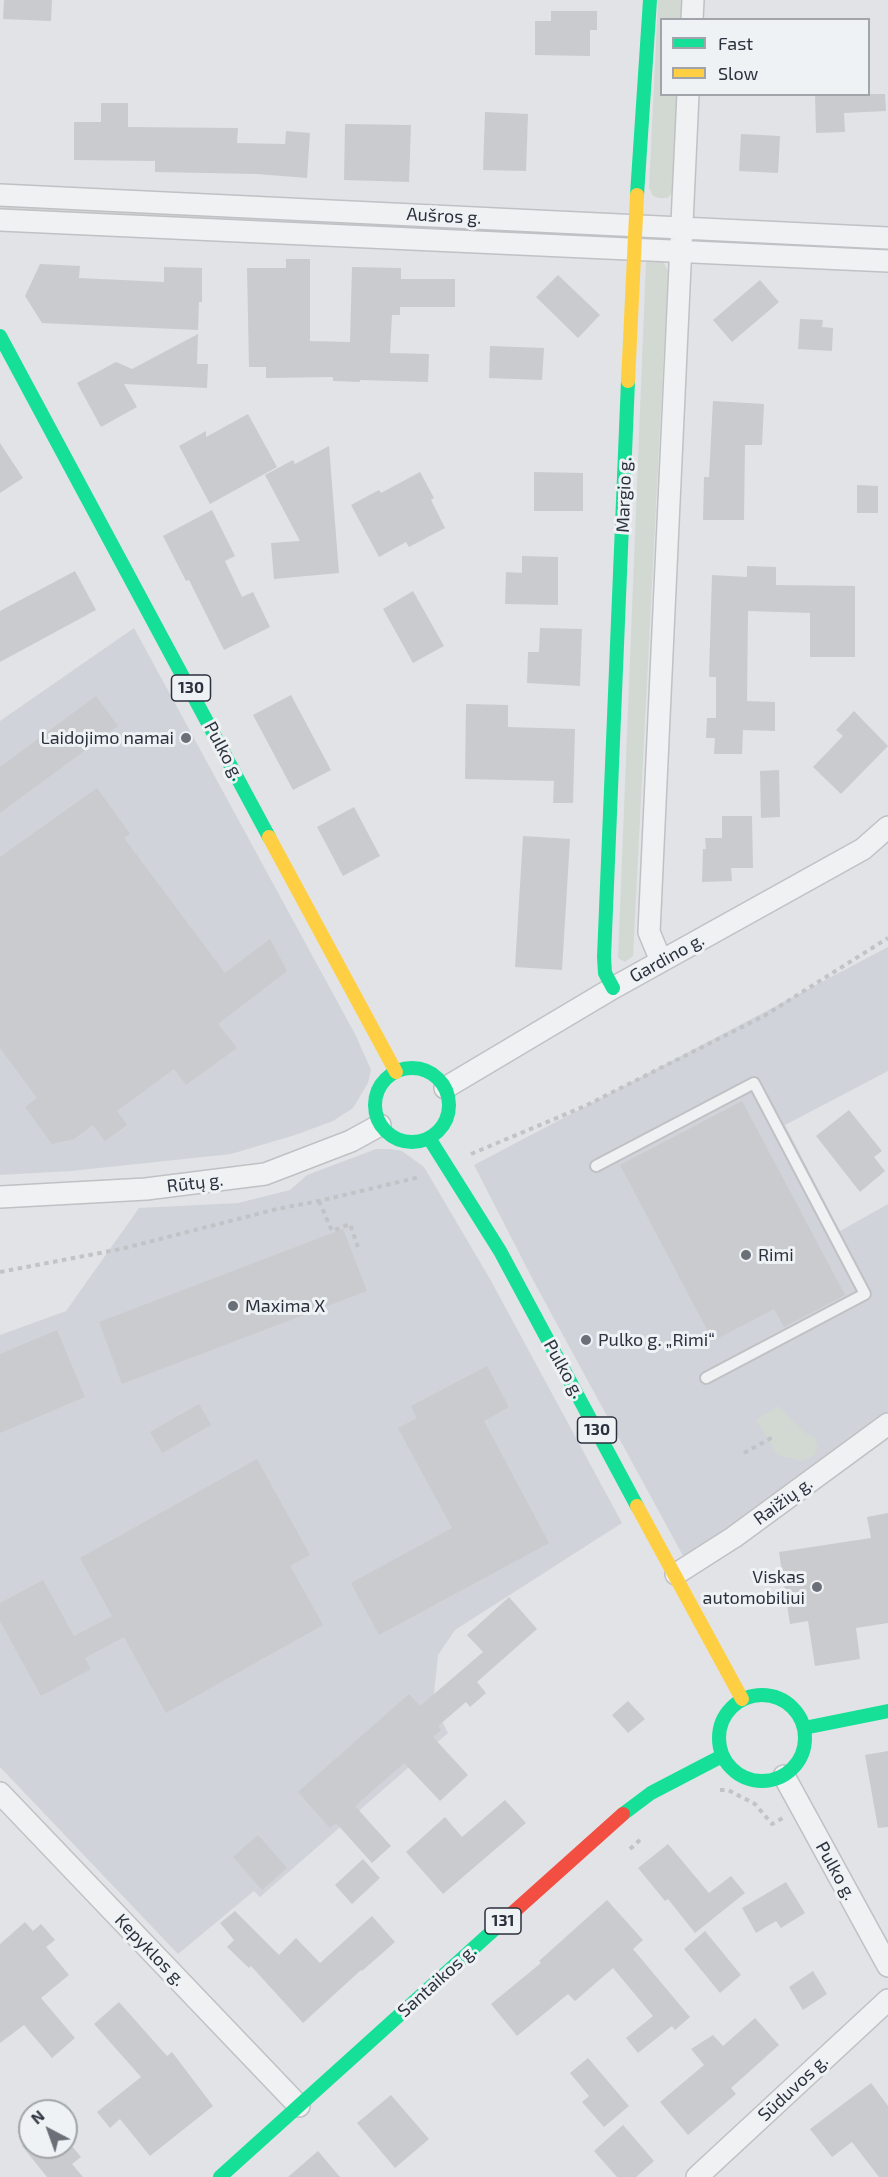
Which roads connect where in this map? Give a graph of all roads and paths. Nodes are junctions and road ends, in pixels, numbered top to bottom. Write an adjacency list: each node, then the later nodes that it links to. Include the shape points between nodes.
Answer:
1 (650, 0): 7 (main road, Margio g.)
2 (693, 0): 3 (street)
3 (692, 18)
4 (688, 96): 8 (street)
5 (0, 195): 7 (street, Aušros g.)
6 (0, 219): 10 (street, Aušros g.)
7 (636, 226): 8 (street, Aušros g.); 10 (main road, Margio g.)
8 (681, 228): 9 (street, Aušros g.); 11 (street)
9 (888, 238)
10 (634, 249): 11 (street, Aušros g.); 17 (main road, Margio g., via 604,957 605,973)
11 (679, 252): 12 (street, Aušros g.); 16 (street, via 649,932)
12 (888, 261)
13 (0, 336): 14 (main road, Pulko g. / 130)
14 (8, 371): 18 (main road, Pulko g. / 130)
15 (888, 827): 16 (street, Gardino g., via 863,849)
16 (661, 961): 17 (street, Gardino g.)
17 (613, 988): 19 (street, Gardino g.)
18 (396, 1072): 19 (main road, via 429,1072); 20 (main road, via 386,1079 375,1101)
19 (445, 1088): 21 (main road, via 445,1122)
20 (380, 1125): 21 (main road, via 396,1139 407,1142); 23 (street, Rūtų g., via 351,1141 265,1174 146,1189)
21 (429, 1138): 30 (main road, Pulko g. / 130, via 500,1251)
22 (596, 1166): 26 (lane, via 754,1083 865,1294)
23 (0, 1197)
24 (319, 1201): 25 (path, via 332,1231 350,1224)
25 (358, 1247)
26 (706, 1378)
27 (888, 1424): 30 (street, Raižių g., via 734,1537)
28 (773, 1437): 29 (path)
29 (744, 1453)
30 (676, 1574): 31 (main road, Pulko g. / 130)
31 (742, 1699): 33 (main road, via 764,1695 785,1701 800,1717); 34 (main road, via 723,1718 718,1737)
32 (888, 1711): 33 (main road)
33 (804, 1728): 35 (main road, via 804,1750)
34 (722, 1756): 35 (main road, via 737,1775 748,1780 773,1781); 43 (main road, Santaikos g. / 131, via 651,1793 618,1818)
35 (784, 1776): 38 (street, Pulko g.)
36 (716, 1790): 38 (path, via 728,1790 755,1804 772,1824)
37 (0, 1793): 43 (street, Kepyklos g.)
38 (801, 1808): 41 (street, Pulko g.)
39 (650, 1831): 40 (path)
40 (624, 1855)
41 (888, 1966)
42 (888, 2000): 45 (street, Sūduvos g.)
43 (299, 2106): 44 (main road, Santaikos g. / 131)
44 (220, 2177)
45 (697, 2177)

